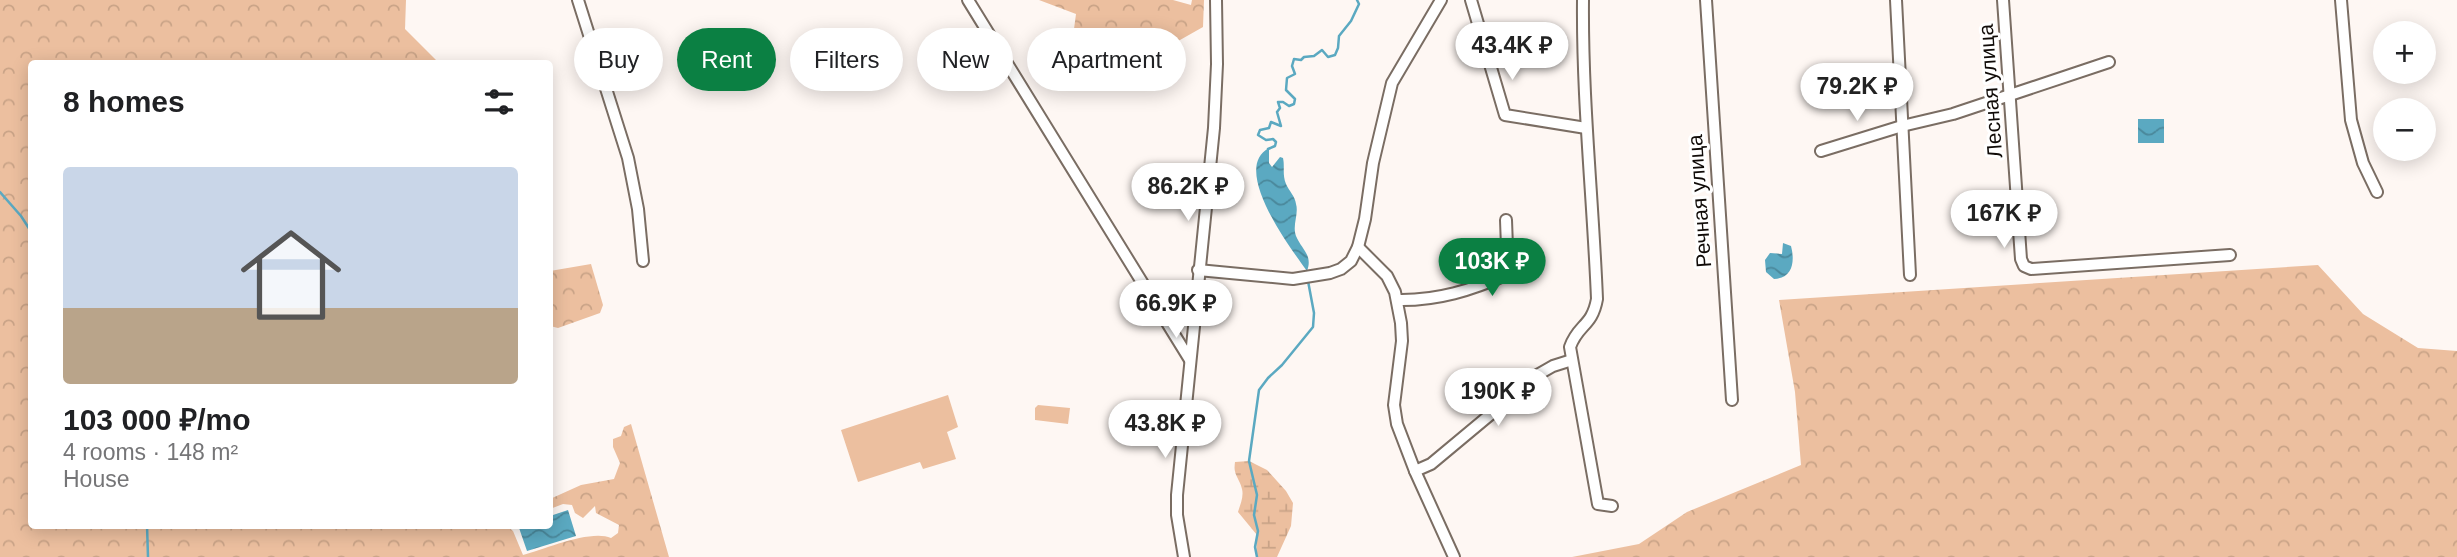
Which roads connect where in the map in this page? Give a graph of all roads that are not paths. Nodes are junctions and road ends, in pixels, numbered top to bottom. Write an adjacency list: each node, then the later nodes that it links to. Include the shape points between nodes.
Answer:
1 (578, 0): 20 (street, via 628,158)
2 (968, 0): 24 (street)
3 (1216, 0): 21 (street, via 1214,128)
4 (1441, 0): 18 (street, via 1392,83)
5 (1471, 0): 14 (street, via 1505,116)
6 (1583, 0): 14 (street)
7 (1706, 0): 28 (street, Речная улица)
8 (1896, 0): 13 (street)
9 (2003, 0): 12 (street, Лесная улица)
10 (2341, 0): 16 (street, via 2351,120)
11 (2109, 62): 12 (street)
12 (2011, 94): 13 (street); 19 (street, Лесная улица, via 2024,265 2031,269)
13 (1902, 126): 15 (street); 22 (street)
14 (1586, 128): 27 (street, via 1597,299 1589,322 1574,335)
15 (1821, 151)
16 (2376, 192)
17 (1506, 220): 23 (street, via 1508,274 1445,297)
18 (1358, 247): 21 (street, via 1341,269 1304,278); 23 (street, via 1387,276)
19 (2230, 255)
20 (643, 261)
21 (1198, 270): 25 (street)
22 (1910, 275)
23 (1397, 300): 29 (street, via 1402,341 1394,405)
24 (1169, 326): 25 (street); 26 (street)
25 (1193, 329): 26 (street)
26 (1190, 360): 31 (street, via 1177,495)
27 (1572, 360): 29 (street, via 1539,374 1431,464); 30 (street, via 1598,505)
28 (1732, 400)
29 (1416, 471): 32 (street)
30 (1612, 506)
31 (1184, 557)
32 (1454, 557)

